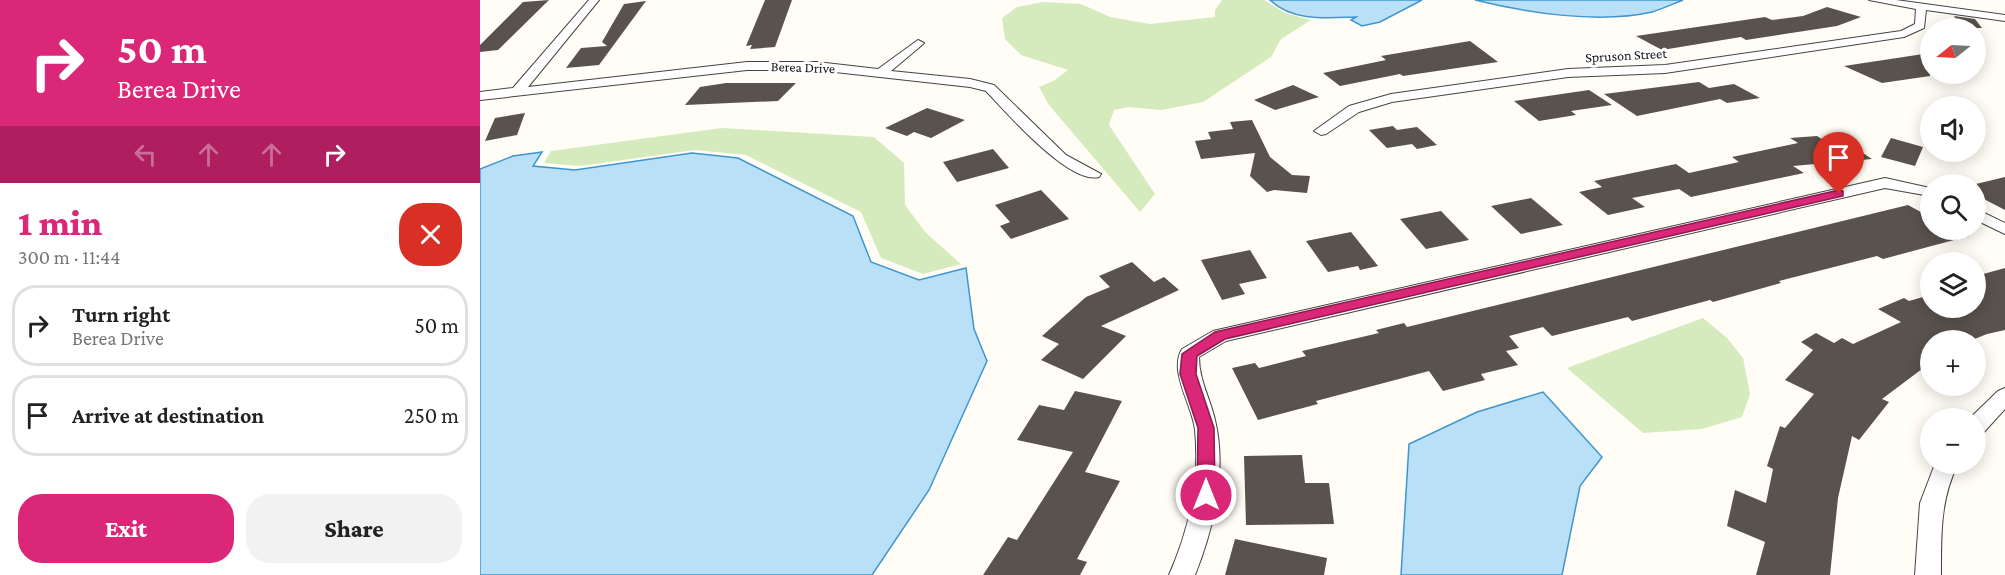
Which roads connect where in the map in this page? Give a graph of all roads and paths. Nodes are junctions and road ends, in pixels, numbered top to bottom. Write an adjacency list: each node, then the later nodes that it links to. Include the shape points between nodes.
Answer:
1 (594, 0): 7 (street)
2 (1874, 0): 3 (street)
3 (1921, 8): 4 (street); 9 (street, Spruson Street, via 1920,26 1904,34 1665,69 1568,73 1391,98 1354,109)
4 (2005, 18)
5 (918, 44): 6 (street)
6 (881, 73): 7 (street, Berea Drive, via 817,66 747,66); 10 (street, Berea Drive, via 990,88 1061,158)
7 (518, 92): 8 (street, Berea Drive)
8 (480, 96)
9 (1321, 131)
10 (1094, 174)
11 (1920, 190): 17 (street, via 1885,183 1220,336 1189,354 1188,374 1206,428 1206,495)
12 (1986, 219): 13 (street)
13 (2005, 229)
14 (2005, 396): 15 (street)
15 (1986, 414)
16 (1940, 474): 18 (street, via 1929,531)
17 (1182, 575)
18 (1928, 575)

